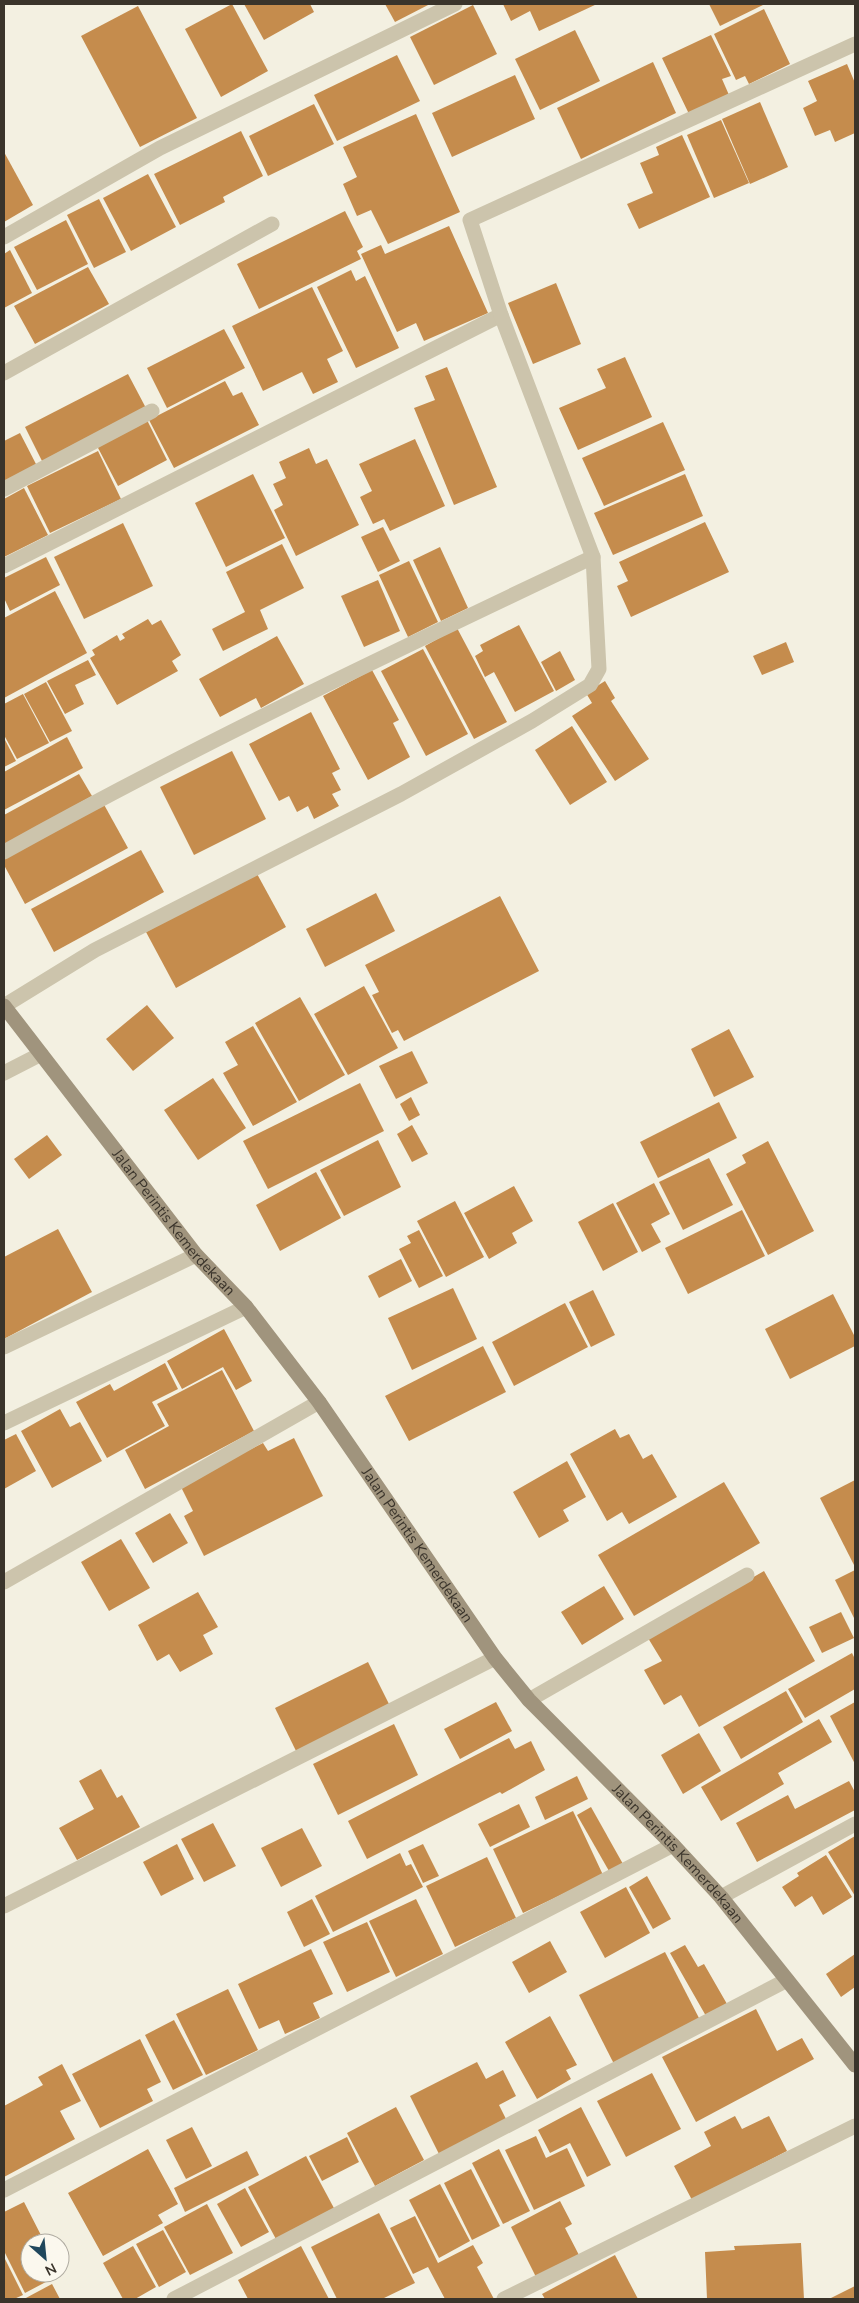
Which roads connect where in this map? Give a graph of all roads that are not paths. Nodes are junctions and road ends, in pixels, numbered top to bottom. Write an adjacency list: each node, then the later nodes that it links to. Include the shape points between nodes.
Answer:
1 (455, 4): 4 (street, via 160,148)
2 (855, 44): 5 (street, via 470,220)
3 (272, 224): 6 (street)
4 (4, 237)
5 (501, 315): 9 (street); 10 (street)
6 (4, 373)
7 (152, 411): 8 (street)
8 (4, 489)
9 (594, 557): 11 (street, via 336,679 113,791); 12 (street, via 599,669 590,685 401,794 95,950)
10 (4, 566)
11 (4, 852)
12 (4, 1006): 13 (street, Jalan Perintis Kemerdekaan)
13 (41, 1054): 14 (street); 15 (street, Jalan Perintis Kemerdekaan)
14 (4, 1073)
15 (196, 1255): 16 (street, Jalan Perintis Kemerdekaan); 17 (street)
16 (246, 1307): 18 (street, Jalan Perintis Kemerdekaan); 19 (street)
17 (4, 1347)
18 (319, 1402): 21 (street); 22 (street, Jalan Perintis Kemerdekaan)
19 (4, 1423)
20 (747, 1575): 23 (street)
21 (4, 1582)
22 (495, 1658): 23 (street, Jalan Perintis Kemerdekaan); 27 (street)
23 (529, 1700): 25 (street, Jalan Perintis Kemerdekaan)
24 (855, 1824): 26 (street)
25 (673, 1845): 26 (street, Jalan Perintis Kemerdekaan); 31 (street)
26 (721, 1898): 28 (street, Jalan Perintis Kemerdekaan)
27 (4, 1906)
28 (787, 1980): 29 (street, Jalan Perintis Kemerdekaan); 32 (street)
29 (855, 2065)
30 (855, 2126): 33 (street)
31 (4, 2190)
32 (174, 2299)
33 (504, 2299)

